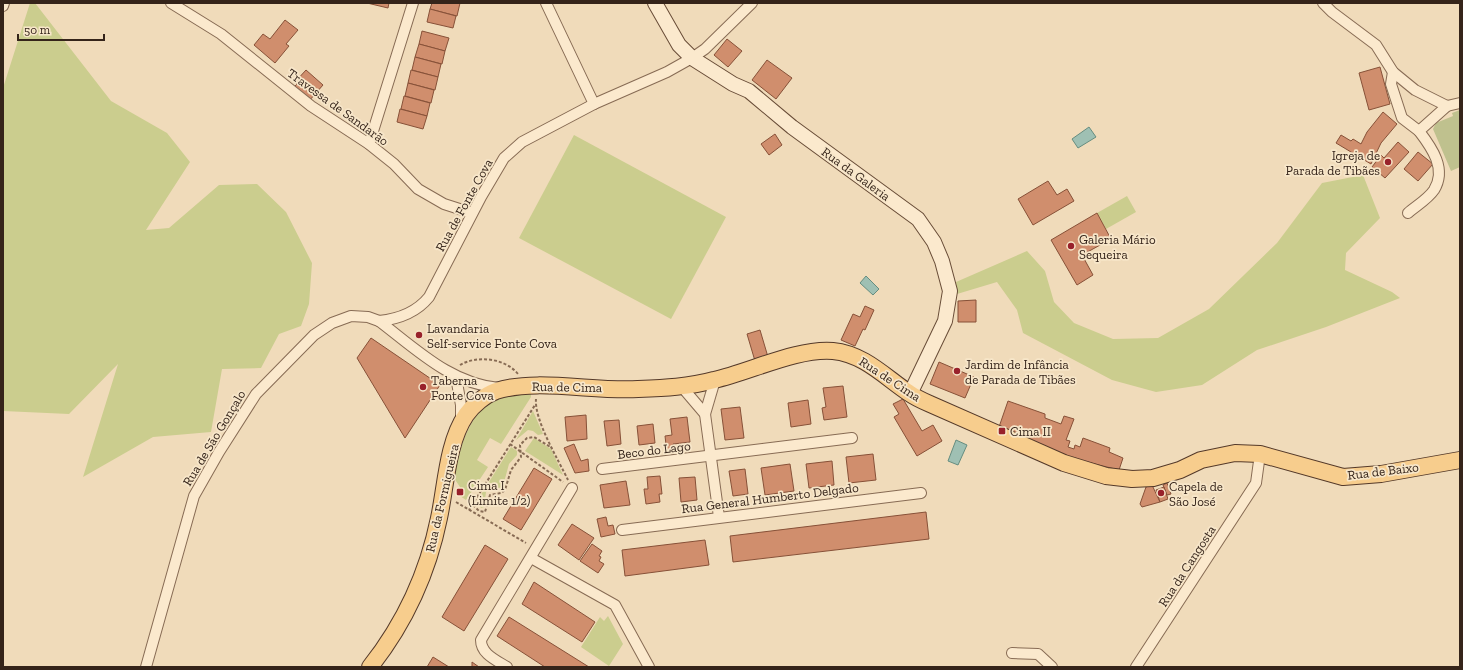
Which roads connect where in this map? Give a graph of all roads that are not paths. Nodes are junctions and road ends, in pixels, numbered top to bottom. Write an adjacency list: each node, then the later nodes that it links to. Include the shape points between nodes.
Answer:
1 (4, 3): 8 (street)
2 (171, 3): 15 (street, Travessa de Sandarão, via 221,34 311,106)
3 (413, 3): 15 (street)
4 (546, 3): 12 (street)
5 (655, 3): 9 (street, Rua da Galeria, via 679,45)
6 (752, 3): 9 (street, Rua de Fonte Cova, via 705,49)
7 (1323, 3): 10 (street, via 1376,45)
8 (3, 6)
9 (692, 58): 12 (street, Rua de Fonte Cova, via 667,72); 23 (street, Rua da Galeria, via 749,91 792,127 918,219 934,242 950,291 945,321)
10 (1393, 72): 13 (street, via 1414,90); 14 (street, via 1391,84 1402,118)
11 (1460, 103): 13 (street)
12 (594, 104): 16 (street, Rua de Fonte Cova, via 522,142 504,158)
13 (1447, 106): 14 (street)
14 (1419, 131): 17 (street, via 1434,152 1440,176 1433,191)
15 (369, 144): 16 (street, Travessa de Sandarão, via 394,164 418,189 444,204)
16 (472, 213): 18 (street, Rua de Fonte Cova, via 420,308 405,316)
17 (1408, 213)
18 (379, 321): 19 (street); 37 (street, Rua de São Gonçalo, via 368,317 351,316 332,323 314,335 256,394 194,496)
19 (453, 376): 22 (street, via 487,387); 25 (street, via 461,405)
20 (715, 380): 21 (main road, Rua de Cima); 23 (main road, Rua de Cima, via 804,354 832,351 861,358); 24 (street)
21 (682, 387): 22 (main road, Rua de Cima, via 634,390 581,387); 24 (street)
22 (514, 388): 25 (main road, Rua da Formigueira, via 495,391 478,402)
23 (910, 394): 27 (main road, Rua de Cima, via 1064,463 1106,476 1153,478 1202,460 1235,453)
24 (705, 414): 28 (street)
25 (461, 424): 38 (main road, Rua da Formigueira, via 446,473 432,548 422,575 402,619)
26 (852, 438): 28 (street, Beco do Lago)
27 (1260, 454): 29 (main road, Rua de Baixo, via 1343,477 1381,474); 42 (street, Rua da Cangosta, via 1256,483)
28 (710, 456): 30 (street, Beco do Lago); 33 (street)
29 (1460, 460)
30 (602, 469)
31 (572, 488): 35 (street)
32 (921, 493): 33 (street, Rua General Humberto Delgado)
33 (719, 517): 34 (street, Rua General Humberto Delgado)
34 (622, 530)
35 (530, 558): 39 (street, via 481,640 481,647 487,654); 40 (street, via 615,606)
36 (1012, 653): 41 (street, via 1038,654)
37 (146, 667)
38 (370, 667)
39 (507, 667)
40 (650, 667)
41 (1052, 667)
42 (1136, 667)

